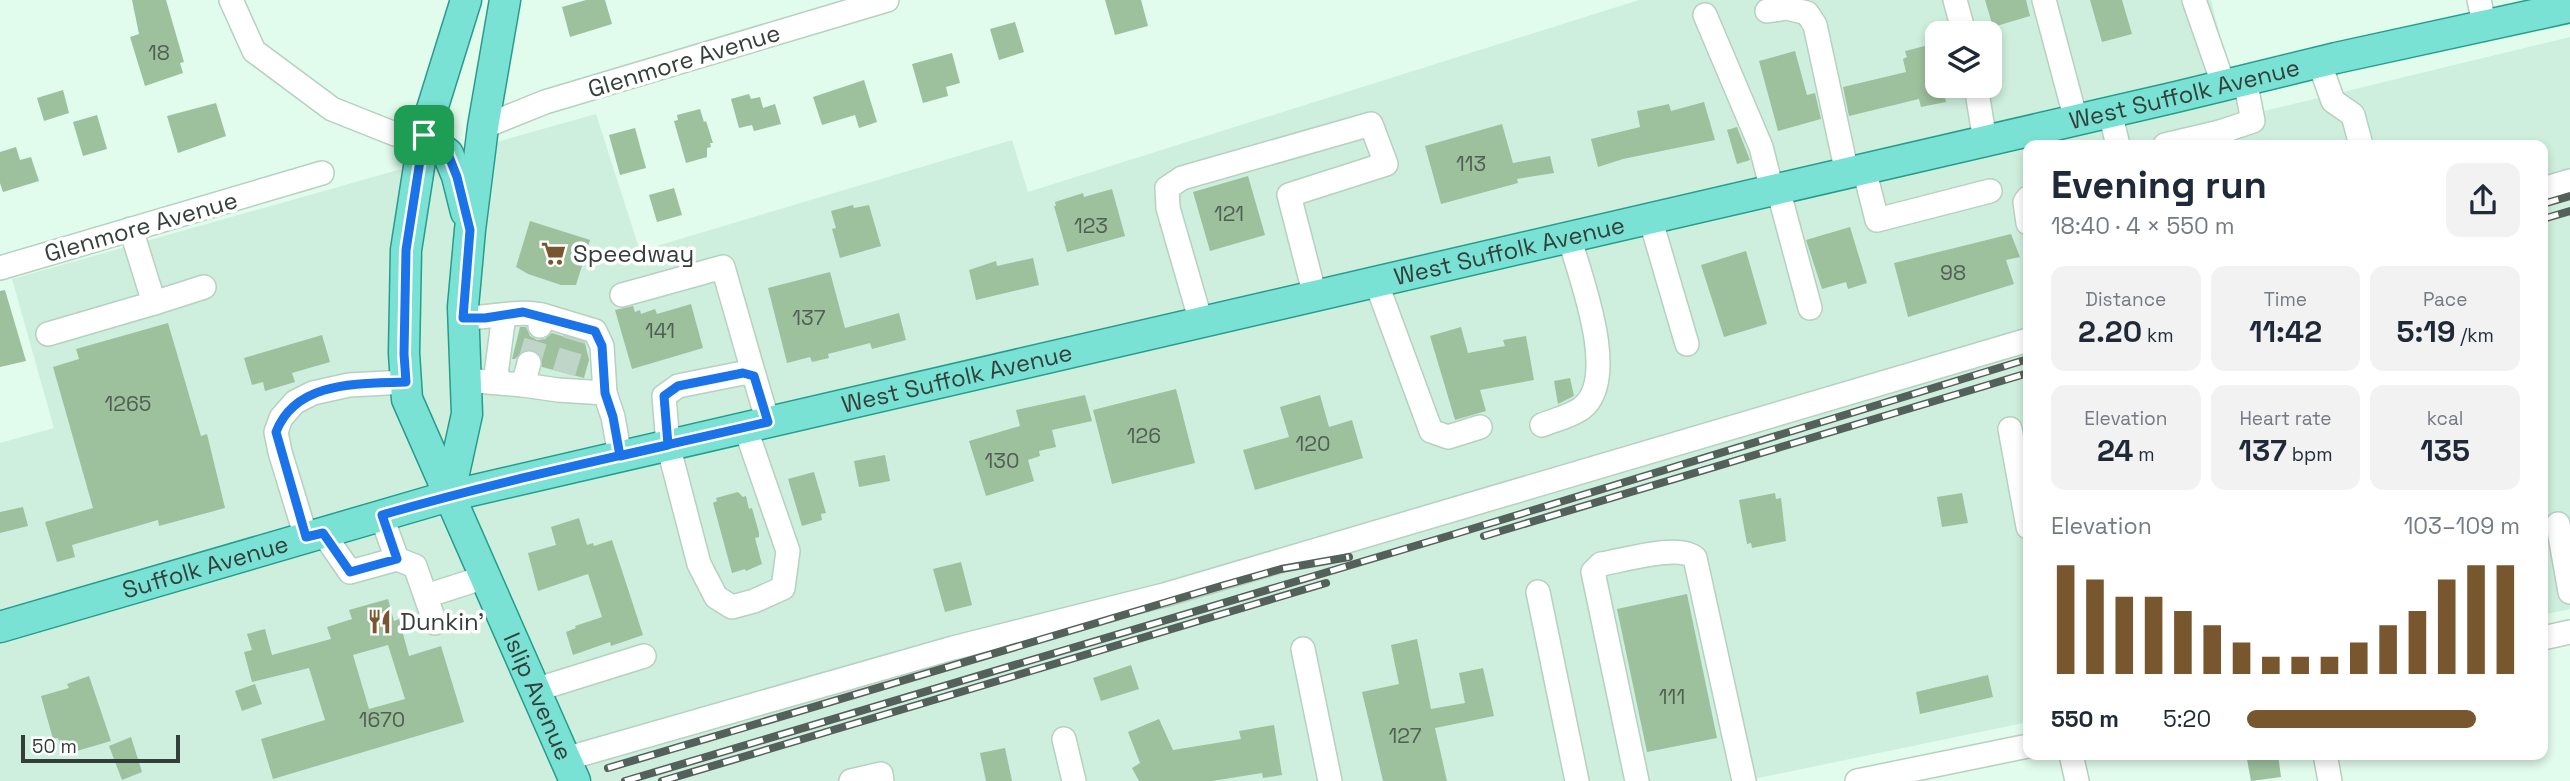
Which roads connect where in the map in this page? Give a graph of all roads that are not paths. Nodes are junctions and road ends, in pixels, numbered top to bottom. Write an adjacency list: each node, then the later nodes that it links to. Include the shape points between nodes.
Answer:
1 (231, 0): 19 (street, via 254,51 332,109 395,134)
2 (466, 0): 19 (main road, Islip Avenue)
3 (505, 0): 18 (main road)
4 (887, 0): 18 (street, Glenmore Avenue, via 545,102)
5 (1955, 0): 12 (street)
6 (2044, 0): 17 (street)
7 (2194, 0): 14 (street)
8 (2570, 6): 10 (main road, West Suffolk Avenue)
9 (1768, 11): 25 (street, via 1787,8 1807,13 1815,25)
10 (2482, 13): 13 (main road, West Suffolk Avenue)
11 (1705, 15): 29 (street)
12 (1961, 21)
13 (2319, 62): 14 (main road, West Suffolk Avenue); 23 (street, via 2333,101 2353,115)
14 (2235, 83): 16 (main road, West Suffolk Avenue); 21 (street, via 2253,121)
15 (1978, 98): 24 (street)
16 (2110, 113): 17 (main road, West Suffolk Avenue); 22 (street)
17 (2076, 120): 20 (main road, West Suffolk Avenue)
18 (483, 127): 33 (main road)
19 (424, 135): 33 (main road, via 448,154); 50 (main road, Islip Avenue, via 406,250)
20 (2029, 139): 24 (main road, West Suffolk Avenue)
21 (2221, 139)
22 (2117, 140)
23 (2360, 140)
24 (1985, 141): 25 (main road, West Suffolk Avenue)
25 (1855, 171): 29 (main road, West Suffolk Avenue); 30 (street, via 1877,220)
26 (322, 173): 32 (street, Glenmore Avenue)
27 (2570, 181): 28 (street)
28 (2548, 188)
29 (1775, 190): 31 (main road, West Suffolk Avenue); 41 (street)
30 (1990, 191)
31 (1650, 218): 34 (main road, West Suffolk Avenue); 47 (street)
32 (131, 229): 35 (street, Glenmore Avenue); 40 (street)
33 (470, 230): 43 (main road)
34 (1569, 237): 36 (main road, West Suffolk Avenue); 54 (street, via 1594,327 1597,380 1581,410)
35 (0, 268)
36 (1376, 282): 39 (main road, West Suffolk Avenue); 55 (street, via 1432,431 1448,437)
37 (204, 287): 40 (street)
38 (622, 295): 48 (street, via 723,267)
39 (1315, 296): 44 (main road, West Suffolk Avenue); 44 (street, via 1289,195 1386,164 1371,124 1182,178 1167,187 1168,208)
40 (154, 303): 45 (street)
41 (1810, 308)
42 (504, 315): 43 (street); 51 (street); 52 (street, via 523,312 541,321 595,331 602,346)
43 (463, 318): 49 (main road)
44 (1200, 322): 53 (main road, West Suffolk Avenue)
45 (48, 334)
46 (2023, 341): 80 (street, via 1164,595 953,648)
47 (1687, 344)
48 (754, 376): 53 (street); 57 (street, via 743,373 678,386 664,396)
49 (465, 380): 51 (street); 59 (main road, via 467,414)
50 (406, 382): 59 (main road, Islip Avenue, via 407,399); 63 (street, via 349,385 313,393 295,402 281,418 276,432 280,452)
51 (495, 382): 52 (street, via 526,374)
52 (605, 393): 58 (street)
53 (757, 425): 57 (main road, West Suffolk Avenue); 57 (street, via 765,486 788,551 786,576 783,588 732,607 716,597 699,565)
54 (1542, 425)
55 (1480, 427)
56 (2010, 429): 60 (street)
57 (668, 445): 58 (main road, West Suffolk Avenue)
58 (620, 456): 59 (main road, West Suffolk Avenue)
59 (449, 496): 61 (main road, Suffolk Avenue); 65 (main road, Islip Avenue)
60 (2023, 500)
61 (382, 515): 63 (main road, Suffolk Avenue); 64 (street)
62 (2558, 524): 67 (street)
63 (314, 535): 64 (street, via 350,572); 70 (main road, Suffolk Avenue)
64 (397, 559): 68 (street, via 415,566)
65 (485, 577): 68 (street); 75 (main road, Islip Avenue)
66 (1538, 592): 85 (street)
67 (2570, 592)
68 (426, 596): 69 (street)
69 (435, 623)
70 (0, 627)
71 (2570, 632): 72 (street)
72 (2548, 637)
73 (1303, 649): 84 (street)
74 (644, 656): 75 (street)
75 (535, 690): 80 (main road, Islip Avenue)
76 (1064, 739): 83 (street)
77 (2023, 747): 88 (street)
78 (2072, 760): 89 (street)
79 (2326, 760): 90 (street)
80 (571, 775)
81 (851, 781): 82 (street, via 881,774)
82 (882, 781)
83 (1074, 781)
84 (1330, 781)
85 (1577, 781)
86 (1637, 781): 87 (street, via 1593,572 1601,565 1673,551 1695,558)
87 (1744, 781)
88 (1857, 781)
89 (2077, 781)
90 (2330, 781)

